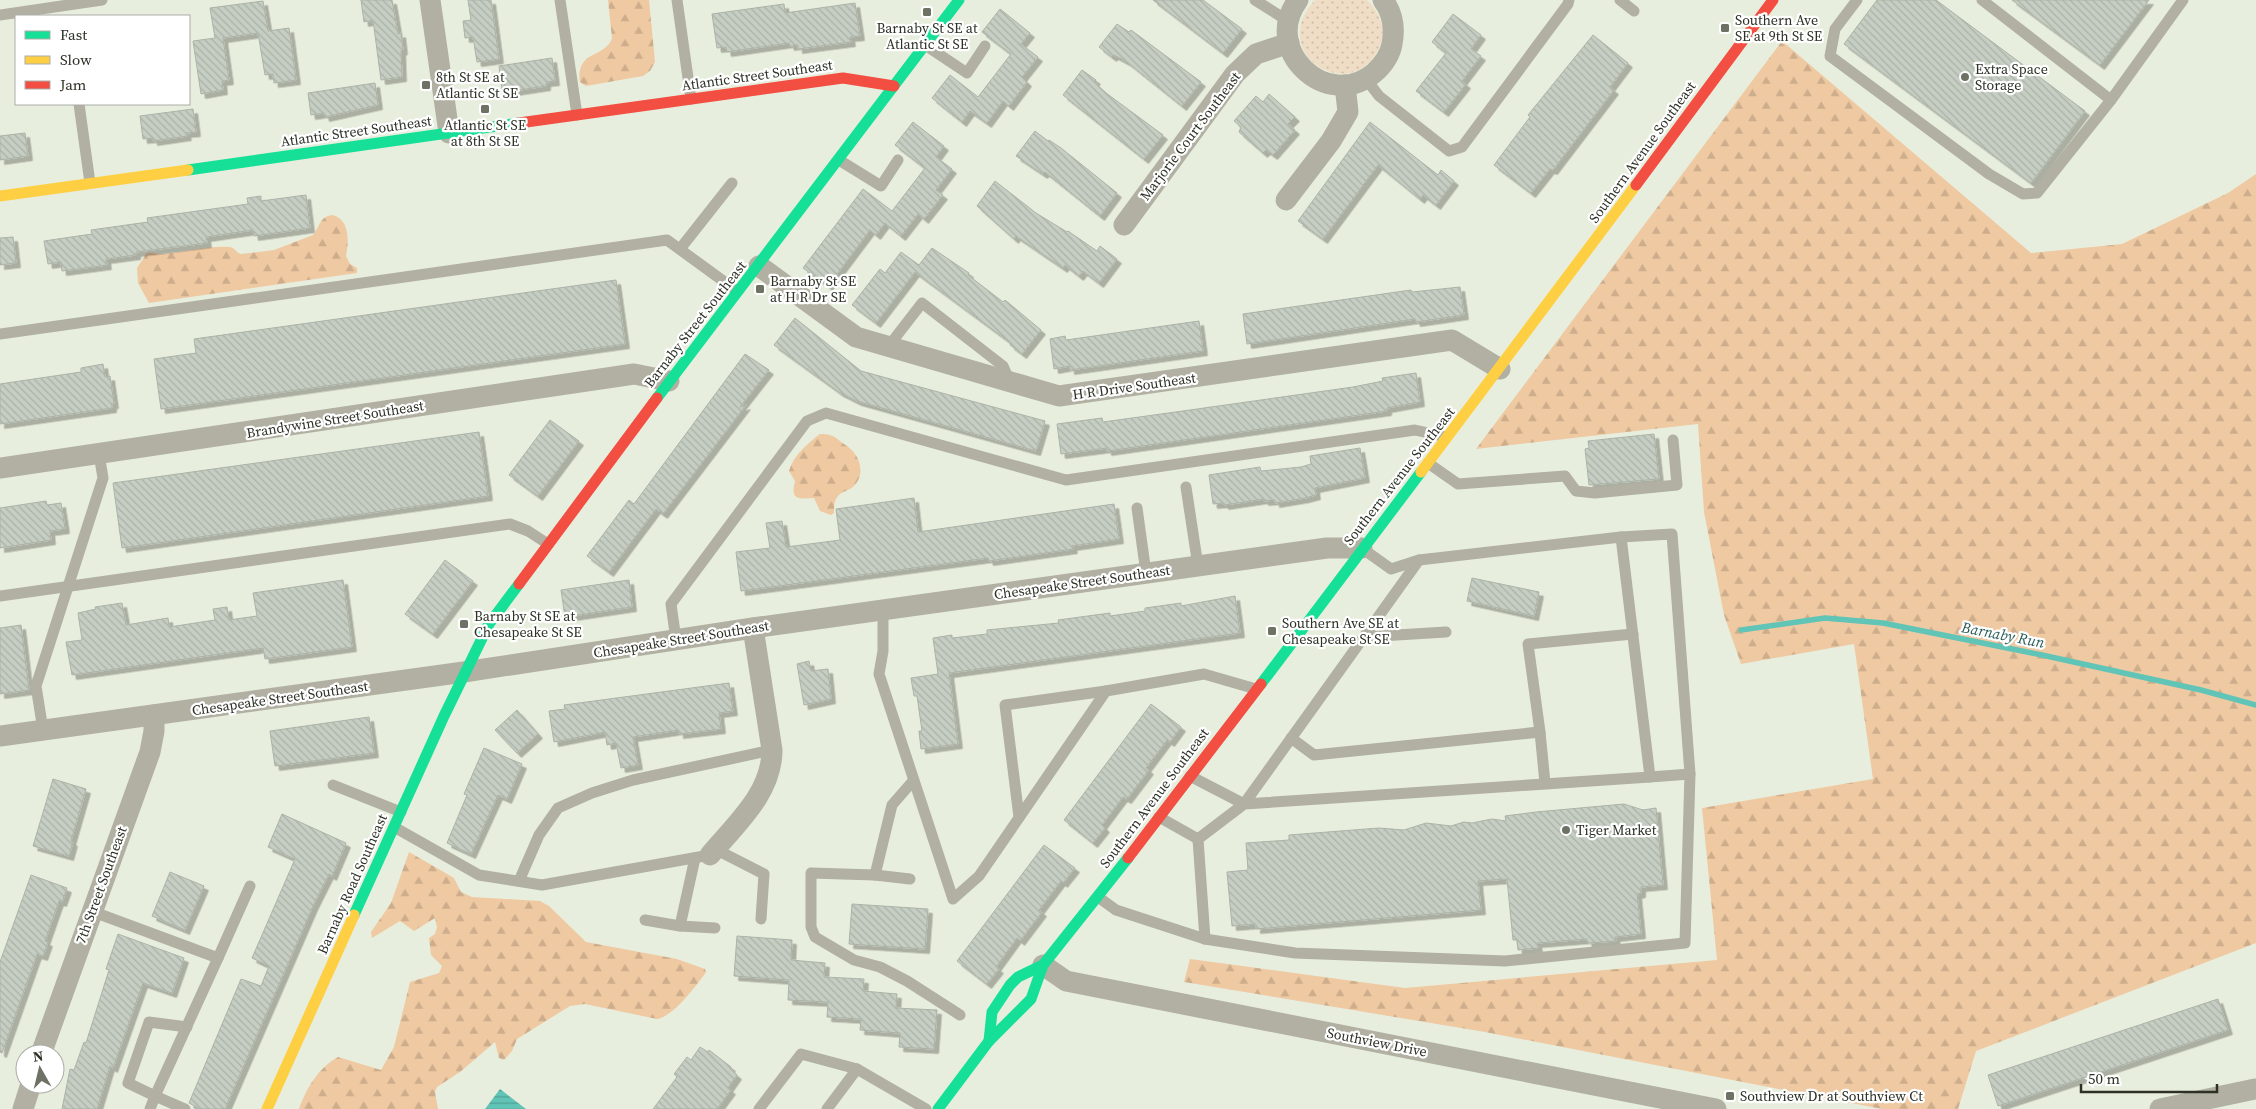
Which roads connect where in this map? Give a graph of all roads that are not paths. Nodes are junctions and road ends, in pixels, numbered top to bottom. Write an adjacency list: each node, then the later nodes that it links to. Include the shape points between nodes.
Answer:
1 (102, 0): 15 (lane)
2 (430, 0): 29 (street)
3 (560, 0): 28 (lane)
4 (677, 0): 25 (lane)
5 (959, 0): 20 (street, Barnaby Street Southeast)
6 (1255, 0): 18 (lane)
7 (1298, 0): 18 (street)
8 (1383, 0): 22 (street, via 1391,14 1394,31 1391,49 1379,69)
9 (1620, 0): 16 (lane)
10 (1773, 0): 42 (street, Southern Avenue Southeast)
11 (1856, 0): 26 (lane, via 1835,29 1830,56 1989,174 2023,194 2037,193)
12 (1982, 0): 26 (lane)
13 (2183, 0): 26 (lane)
14 (1569, 2): 22 (lane, via 1462,147 1449,151 1379,96)
15 (65, 7): 17 (lane)
16 (1634, 11)
17 (0, 15)
18 (1288, 21): 19 (street)
19 (1289, 43): 23 (street, via 1294,56 1309,74 1322,81); 36 (street, Marjorie Court Southeast, via 1256,54 1235,74)
20 (925, 45): 21 (lane, via 967,73); 24 (street, Barnaby Street Southeast)
21 (985, 46)
22 (1366, 79): 23 (street)
23 (1345, 85): 35 (street, via 1348,112 1331,141)
24 (894, 86): 25 (street, Atlantic Street Southeast, via 843,78); 30 (street, Barnaby Street Southeast)
25 (691, 99): 28 (street, Atlantic Street Southeast)
26 (2111, 100)
27 (79, 105): 32 (lane)
28 (577, 115): 29 (street, Atlantic Street Southeast)
29 (449, 133): 32 (street, Atlantic Street Southeast)
30 (839, 160): 31 (lane, via 881,186); 38 (street, Barnaby Street Southeast)
31 (898, 160)
32 (90, 183): 34 (street, Atlantic Street Southeast)
33 (732, 183): 37 (lane)
34 (0, 196)
35 (1286, 200)
36 (1124, 225)
37 (680, 249): 39 (lane); 40 (lane, via 667,240)
38 (759, 266): 39 (street, Barnaby Street Southeast); 41 (street, H R Drive Southeast, via 856,337)
39 (739, 293): 43 (street, Barnaby Street Southeast)
40 (0, 334)
41 (888, 347): 44 (street, H R Drive Southeast); 44 (lane, via 922,303 1003,366)
42 (1500, 369): 44 (street, H R Drive Southeast, via 1452,340 1059,396); 45 (street, Southern Avenue Southeast)
43 (670, 381): 47 (street, Brandywine Street Southeast, via 634,374); 53 (street, Barnaby Street Southeast)
44 (1010, 382)
45 (1448, 437): 48 (street, Southern Avenue Southeast); 65 (lane, via 1415,430 1066,480 826,413 807,421 672,604)
46 (1673, 440): 48 (lane, via 1677,486 1595,493 1576,491 1565,476 1458,484)
47 (99, 454): 49 (street, Brandywine Street Southeast); 58 (lane, via 103,478)
48 (1427, 462): 54 (street, Southern Avenue Southeast)
49 (0, 468)
50 (1186, 487): 56 (lane)
51 (1137, 508): 57 (lane)
52 (1621, 538): 55 (lane); 63 (lane); 75 (lane, via 1672,534)
53 (548, 544): 58 (lane, via 510,524); 66 (street, Barnaby Street Southeast, via 489,624)
54 (1362, 548): 55 (lane, via 1391,569); 56 (street, Chesapeake Street Southeast, via 1327,548); 67 (street, Southern Avenue Southeast)
55 (1419, 560): 64 (lane)
56 (1198, 566): 57 (street, Chesapeake Street Southeast)
57 (1146, 573): 60 (street, Chesapeake Street Southeast)
58 (68, 586): 59 (lane); 70 (lane, via 36,686)
59 (0, 596)
60 (883, 610): 61 (street, Chesapeake Street Southeast); 78 (lane, via 883,651 879,674)
61 (753, 628): 65 (street, Chesapeake Street Southeast); 74 (street)
62 (1446, 632): 64 (lane)
63 (1632, 634): 71 (lane, via 1528,644); 77 (lane)
64 (1364, 637): 73 (lane)
65 (676, 640): 66 (street, Chesapeake Street Southeast)
66 (464, 672): 69 (street, Chesapeake Street Southeast); 82 (street, Barnaby Road Southeast)
67 (1256, 689): 68 (lane, via 1204,674); 76 (street, Southern Avenue Southeast)
68 (1106, 691): 83 (lane); 83 (lane, via 1005,705)
69 (154, 715): 70 (street, Chesapeake Street Southeast); 93 (street, 7th Street Southeast, via 152,745)
70 (43, 730): 72 (street, Chesapeake Street Southeast)
71 (1540, 732): 73 (lane, via 1314,754); 79 (lane)
72 (0, 736)
73 (1291, 738): 81 (lane)
74 (772, 750): 87 (street, via 766,786); 90 (lane, via 633,780 558,808 539,835)
75 (1690, 774): 77 (lane); 98 (lane, via 1685,943 1505,961 1295,953)
76 (1190, 776): 81 (lane); 84 (street, Southern Avenue Southeast)
77 (1650, 777): 79 (lane)
78 (913, 782): 83 (lane, via 953,898 979,876); 88 (lane, via 892,805)
79 (1545, 783): 81 (lane)
80 (333, 786): 82 (lane)
81 (1244, 804): 86 (lane)
82 (401, 812): 85 (street, Barnaby Road Southeast)
83 (1019, 817)
84 (1159, 817): 86 (lane); 92 (street, Southern Avenue Southeast)
85 (394, 827): 90 (lane, via 478,875); 113 (street, Barnaby Road Southeast)
86 (1198, 839): 98 (lane)
87 (707, 854): 90 (lane, via 542,885); 94 (lane, via 764,874); 96 (lane)
88 (875, 875): 89 (lane); 101 (lane, via 811,873 811,926 815,938 854,960 898,976)
89 (910, 879)
90 (519, 881)
91 (250, 886): 99 (lane)
92 (1098, 897): 98 (lane, via 1116,910); 100 (street, Southern Avenue Southeast)
93 (91, 911): 99 (lane); 104 (street, 7th Street Southeast)
94 (761, 918)
95 (645, 920): 96 (lane)
96 (680, 926): 97 (lane)
97 (715, 928)
98 (1205, 939)
99 (218, 958): 102 (lane)
100 (1043, 965): 103 (street, Southern Avenue Southeast, via 1031,999); 103 (street, Southern Avenue Southeast, via 1018,977 1010,985 992,1012); 109 (street, Southview Drive, via 1066,982)
101 (960, 1014)
102 (187, 1027): 108 (lane); 108 (lane, via 149,1022 128,1083)
103 (989, 1041): 117 (street, Southern Avenue Southeast)
104 (44, 1044)
105 (857, 1069): 114 (lane, via 801,1054); 115 (lane); 116 (lane)
106 (2255, 1089): 119 (street)
107 (28, 1094): 110 (street)
108 (156, 1096): 111 (lane); 112 (lane)
109 (1689, 1106): 118 (street, Southview Drive)
110 (23, 1109)
111 (150, 1109)
112 (185, 1109)
113 (267, 1109)
114 (759, 1109)
115 (827, 1109)
116 (926, 1109)
117 (938, 1109)
118 (1716, 1109)
119 (2160, 1109)

